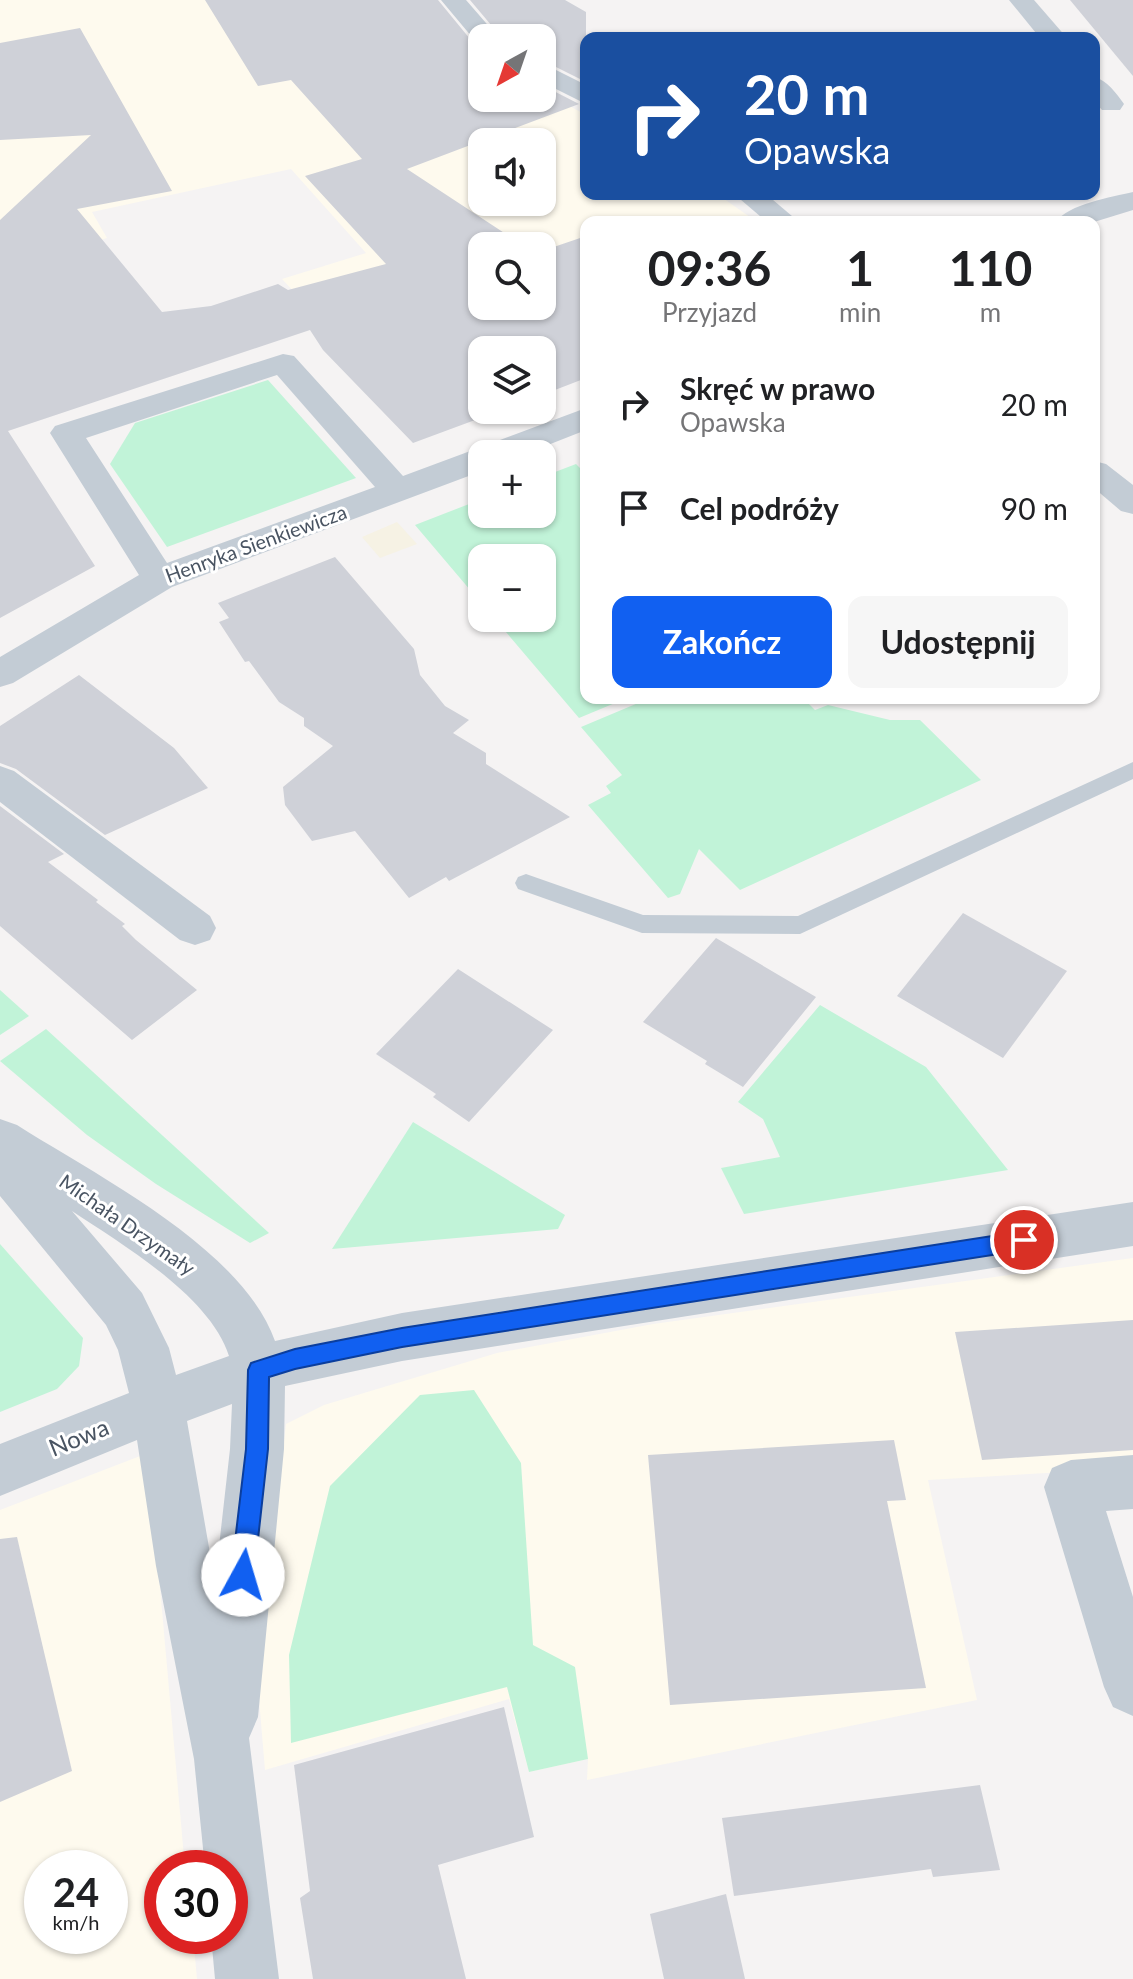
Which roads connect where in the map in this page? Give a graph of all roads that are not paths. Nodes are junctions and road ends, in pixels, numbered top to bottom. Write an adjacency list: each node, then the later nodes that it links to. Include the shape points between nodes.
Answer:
1 (453, 0): 3 (street)
2 (1021, 0): 4 (street)
3 (474, 24)
4 (1049, 32)
5 (556, 79): 6 (street)
6 (580, 93)
7 (756, 200): 9 (street)
8 (1133, 201): 10 (street)
9 (777, 216)
10 (1084, 216)
11 (580, 420): 12 (street)
12 (530, 440)
13 (468, 464): 15 (street, Henryka Sienkiewicza)
14 (1100, 476): 16 (street)
15 (398, 492): 17 (street, Henryka Sienkiewicza); 17 (street, via 283,363 67,433)
16 (1133, 503)
17 (159, 579): 18 (street, Henryka Sienkiewicza)
18 (0, 674)
19 (1133, 770): 21 (lane, via 800,925 642,924)
20 (0, 781): 22 (street)
21 (526, 883)
22 (195, 928)
23 (0, 1139): 26 (street, Michała Drzymały, via 134,1225 204,1280 237,1315)
24 (0, 1161): 27 (street, Michała Drzymały, via 124,1309 143,1348)
25 (1133, 1224): 26 (street, Nowa, via 402,1337)
26 (259, 1370): 27 (street, Nowa); 31 (street, via 257,1449)
27 (158, 1406): 28 (street, Nowa); 31 (street, Michała Drzymały)
28 (0, 1470)
29 (1133, 1482): 30 (street, via 1071,1487)
30 (1133, 1687)
31 (224, 1759): 32 (street)
32 (247, 1979)

